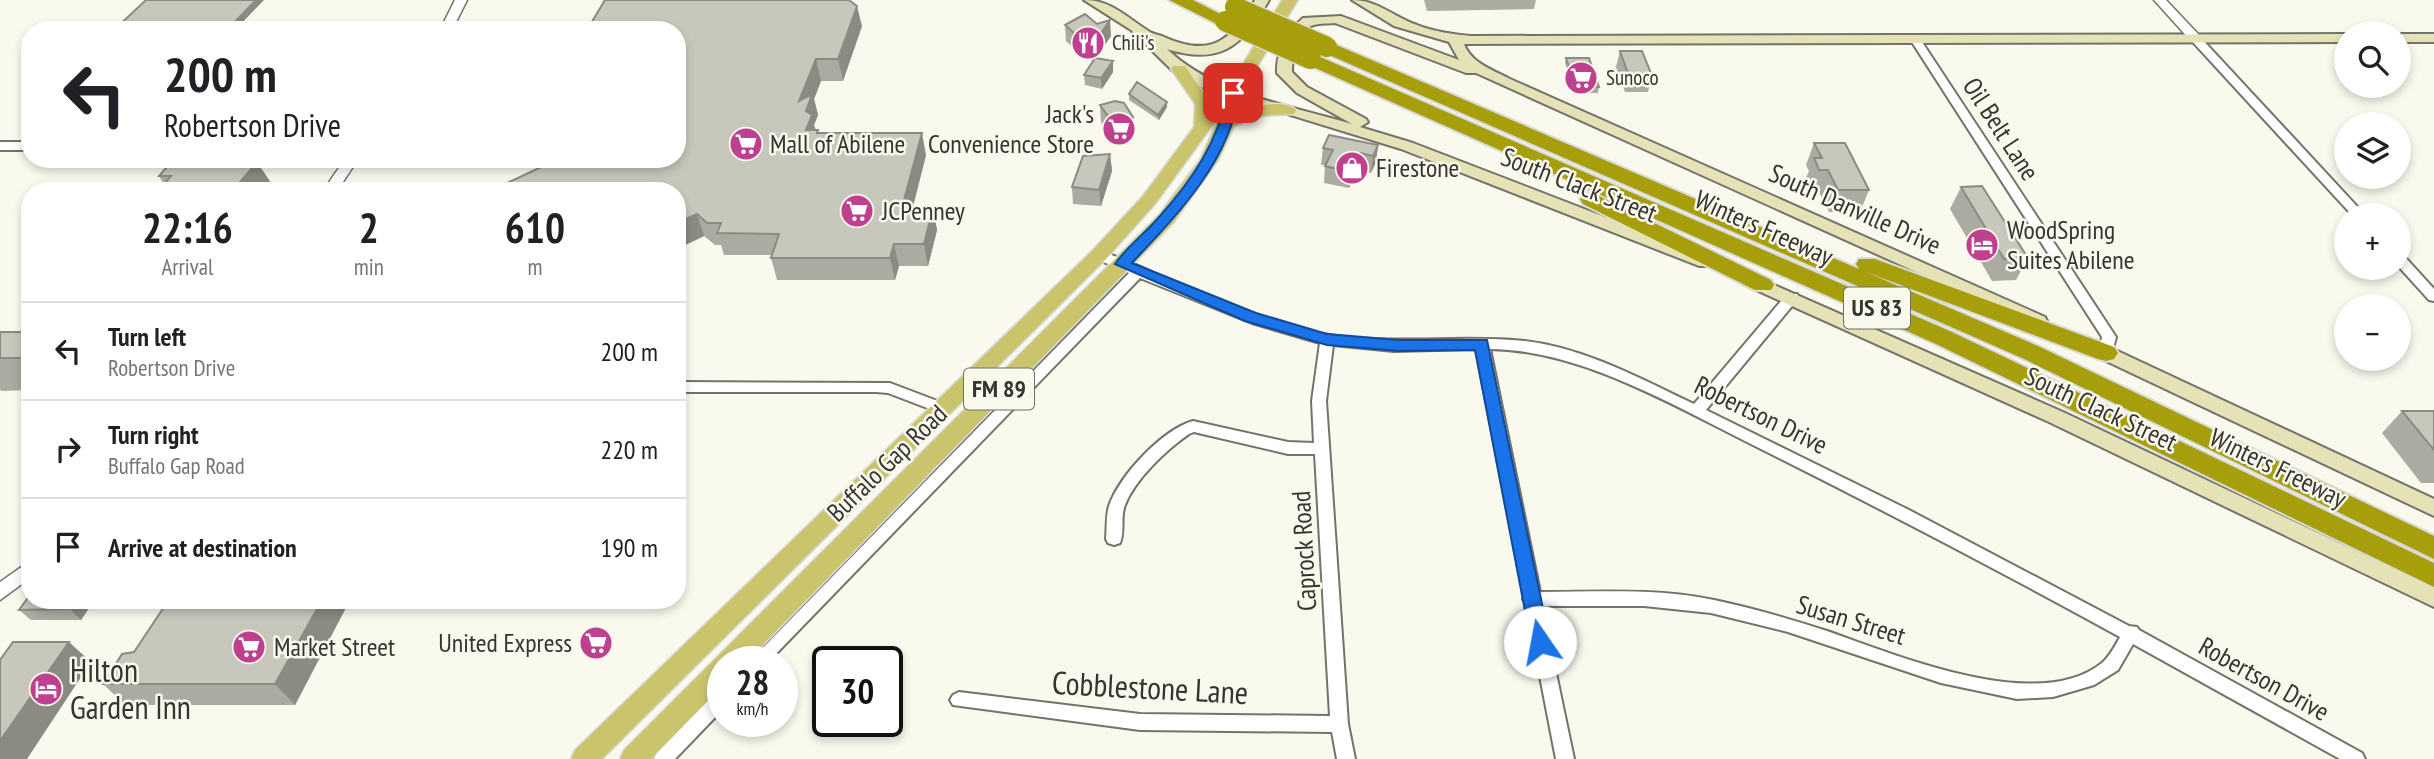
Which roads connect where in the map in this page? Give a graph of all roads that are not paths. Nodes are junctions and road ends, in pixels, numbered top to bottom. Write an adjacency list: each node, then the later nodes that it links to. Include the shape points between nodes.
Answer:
1 (461, 0): 9 (street)
2 (1091, 0): 10 (main road, South Clack Street)
3 (1178, 0): 8 (highway, Winters Freeway / US 83)
4 (1262, 0): 10 (main road, via 1237,40 1226,47 1176,47)
5 (1359, 0): 16 (main road, via 1399,25)
6 (2160, 0): 12 (street)
7 (1291, 2): 21 (main road, Buffalo Gap Road / FM 89)
8 (1226, 9): 17 (highway, Winters Freeway / US 83, bridge)
9 (450, 21)
10 (1136, 27): 18 (main road, South Clack Street)
11 (1915, 38): 12 (main road); 16 (main road); 38 (street, Oil Belt Lane, via 2109,337)
12 (2195, 38): 13 (main road); 29 (street)
13 (2334, 38)
14 (2411, 38): 15 (main road)
15 (2434, 38)
16 (1456, 39): 20 (main road, South Danville Drive, via 1464,58)
17 (1319, 53): 19 (highway, Winters Freeway / US 83); 28 (highway, Winters Freeway / US 83)
18 (1179, 69): 21 (main road, South Clack Street); 24 (main road, via 1203,104)
19 (1360, 80): 33 (highway); 48 (highway, Winters Freeway / US 83, via 1944,338)
20 (1505, 82): 27 (main road, via 1336,19 1304,24 1284,57 1289,79 1317,99); 38 (main road, South Danville Drive)
21 (1233, 93): 22 (main road, South Clack Street); 23 (main road, Buffalo Gap Road / FM 89); 24 (main road, Buffalo Gap Road / FM 89)
22 (1289, 110): 23 (main road, via 1257,111); 27 (main road, South Clack Street)
23 (1229, 122): 31 (main road, Buffalo Gap Road / FM 89, via 1210,160)
24 (1202, 126): 30 (main road, Buffalo Gap Road / FM 89, via 1149,200)
25 (0, 146): 26 (street)
26 (21, 146)
27 (1407, 146): 33 (main road, South Clack Street)
28 (1647, 185): 38 (highway); 46 (highway, Winters Freeway / US 83, via 2031,352)
29 (2348, 203)
30 (1099, 255): 31 (street, Robertson Drive); 40 (main road, Buffalo Gap Road / FM 89)
31 (1130, 267): 36 (street, Robertson Drive, via 1250,317); 42 (main road, Buffalo Gap Road / FM 89); 54 (street)
32 (2411, 272): 35 (street)
33 (1763, 285): 34 (main road, South Clack Street)
34 (1792, 297): 41 (street); 50 (main road, South Clack Street, via 2191,480)
35 (2434, 297)
36 (1327, 339): 37 (street, Robertson Drive, via 1399,346); 43 (street, Caprock Road, via 1319,386)
37 (1482, 344): 41 (street, Robertson Drive, via 1516,345 1584,362); 51 (street)
38 (2106, 353): 44 (main road, South Danville Drive)
39 (686, 387): 40 (street, via 890,388)
40 (943, 410): 42 (main road, via 952,418); 59 (main road, Buffalo Gap Road / FM 89)
41 (1697, 411): 52 (street, Robertson Drive)
42 (944, 444): 53 (main road, Buffalo Gap Road / FM 89)
43 (1323, 449): 45 (street, via 1287,448 1193,426 1183,428 1167,441 1117,506); 58 (street, Caprock Road)
44 (2434, 508)
45 (1114, 539)
46 (2434, 548)
47 (21, 575): 49 (street)
48 (2434, 576)
49 (0, 592)
50 (2434, 598)
51 (1531, 599): 52 (street, Susan Street, via 1710,606 1980,685 2020,691 2069,687 2109,667); 63 (street)
52 (2131, 632): 64 (street, Robertson Drive)
53 (745, 646)
54 (772, 646)
55 (707, 684): 60 (main road)
56 (959, 700): 58 (street, Cobblestone Lane, via 1140,722)
57 (707, 714): 61 (street)
58 (1339, 724): 62 (street, Caprock Road)
59 (584, 759)
60 (633, 759)
61 (663, 759)
62 (1346, 759)
63 (1565, 759)
64 (2356, 759)

